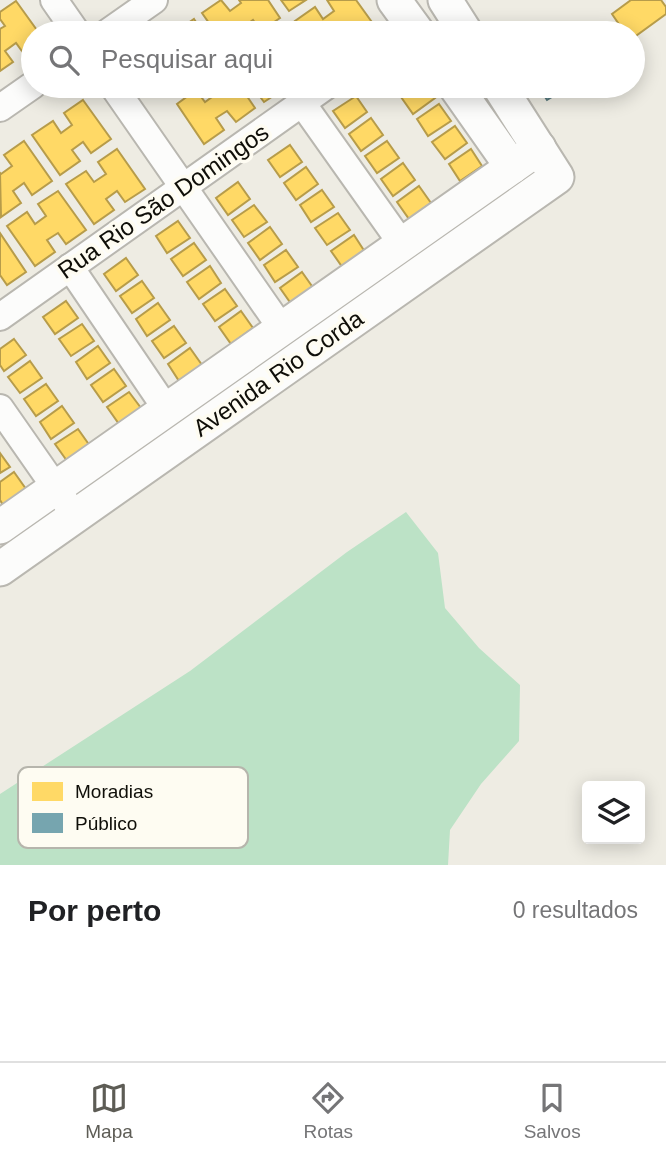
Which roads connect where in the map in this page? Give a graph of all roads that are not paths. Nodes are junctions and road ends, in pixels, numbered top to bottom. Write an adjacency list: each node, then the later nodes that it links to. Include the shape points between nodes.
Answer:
1 (54, 0): 4 (street)
2 (154, 0): 5 (street)
3 (445, 0): 6 (street)
4 (69, 21)
5 (124, 21)
6 (458, 21)
7 (21, 93): 13 (street)
8 (121, 98): 15 (street)
9 (309, 98): 12 (street, Rua Rio São Domingos)
10 (467, 98): 14 (street)
11 (503, 98): 14 (street)
12 (302, 103): 15 (street, Rua Rio São Domingos); 16 (street)
13 (0, 108)
14 (525, 157): 16 (street, Avenida Rio Corda); 23 (street, Avenida Rio Corda, via 557,177)
15 (183, 187): 17 (street, Rua Rio São Domingos); 19 (street)
16 (402, 244): 19 (street, Avenida Rio Corda)
17 (70, 267): 18 (street, Rua Rio São Domingos); 21 (street)
18 (0, 317)
19 (282, 329): 21 (street, Avenida Rio Corda)
20 (0, 408): 22 (street)
21 (167, 410): 22 (street, Avenida Rio Corda)
22 (56, 488): 23 (street); 24 (street, Avenida Rio Corda)
23 (75, 516): 25 (street, Avenida Rio Corda)
24 (0, 527)
25 (0, 569)

